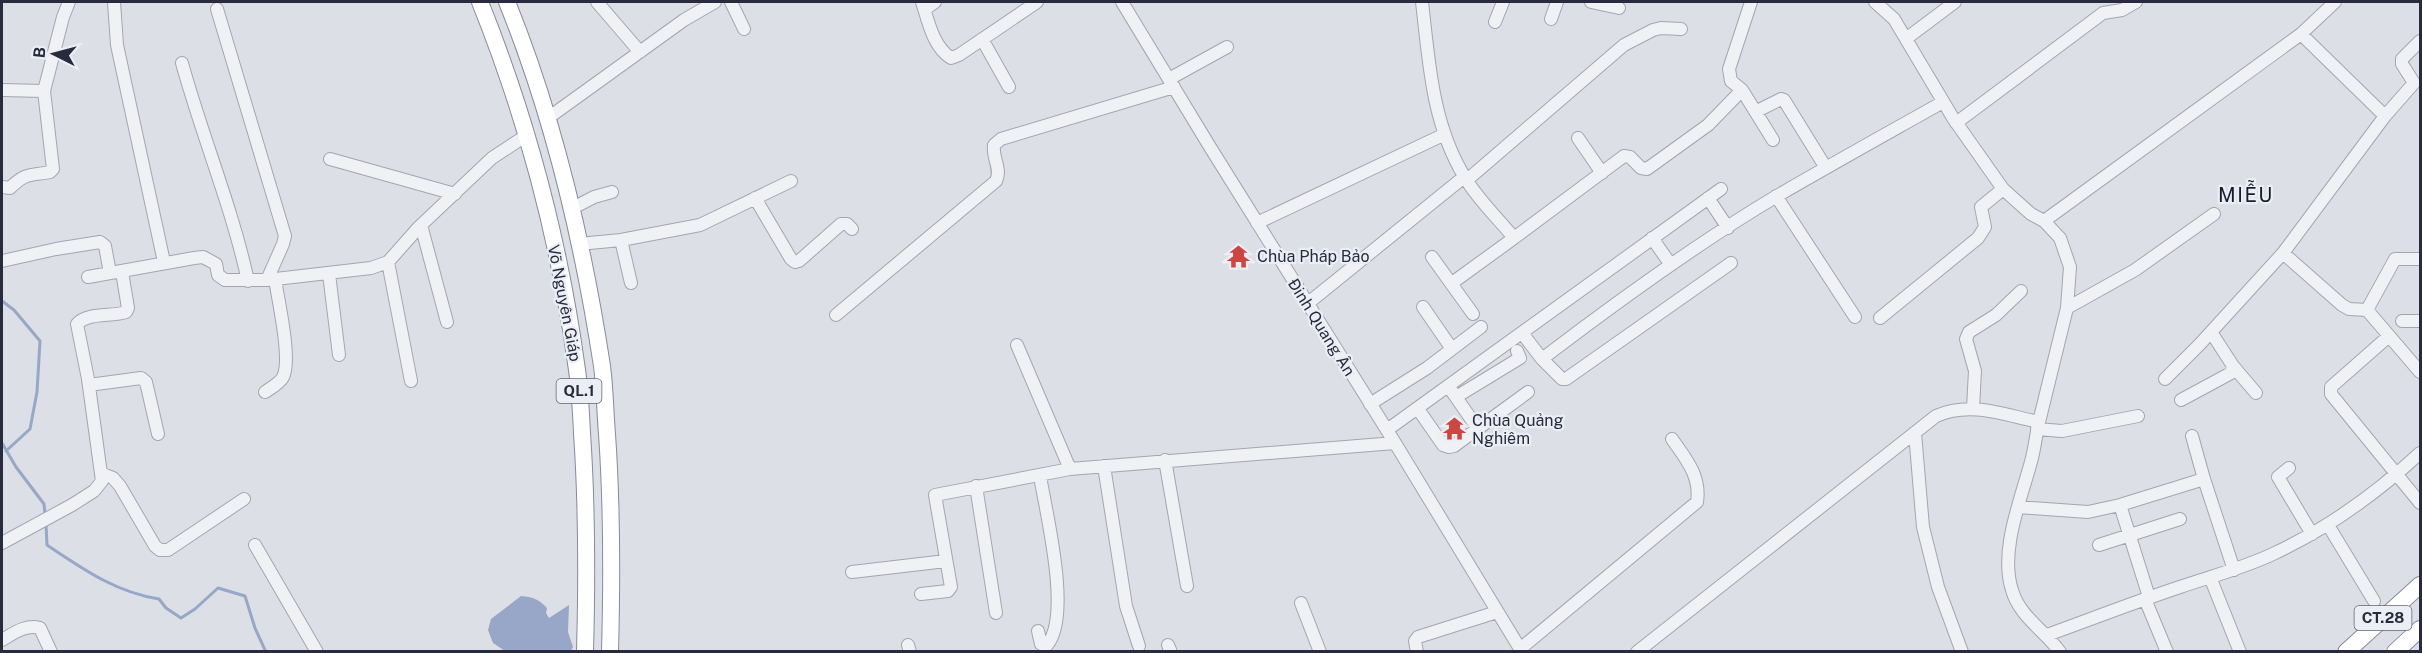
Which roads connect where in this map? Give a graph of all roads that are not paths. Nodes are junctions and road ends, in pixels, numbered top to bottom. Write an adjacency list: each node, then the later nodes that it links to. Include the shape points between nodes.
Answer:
1 (69, 2): 37 (street)
2 (114, 2): 75 (street, via 117,45)
3 (480, 2): 43 (highway, Võ Nguyên Giáp / QL.1)
4 (507, 2): 41 (highway, Võ Nguyên Giáp / QL.1)
5 (597, 2): 31 (street)
6 (716, 2): 31 (street)
7 (731, 2): 24 (street)
8 (1037, 2): 28 (street)
9 (1122, 2): 33 (street, Đinh Quang Ân)
10 (1422, 2): 44 (street)
11 (1503, 2): 23 (street)
12 (1557, 2): 22 (street)
13 (1591, 2): 20 (street)
14 (1751, 2): 36 (street, via 1729,69 1731,81)
15 (1955, 2): 27 (street)
16 (2136, 2): 42 (street, via 2103,12)
17 (2335, 2): 26 (street)
18 (1883, 3): 27 (street)
19 (927, 4): 28 (street, via 943,53 951,58)
20 (1619, 8)
21 (217, 9): 82 (street, via 285,236)
22 (1551, 19)
23 (1495, 22)
24 (744, 29)
25 (1681, 29): 50 (street, via 1653,30 1624,45)
26 (2301, 34): 40 (street); 62 (street)
27 (1907, 38): 38 (street)
28 (982, 39): 34 (street)
29 (2421, 41): 40 (street, via 2402,59 2414,83)
30 (1227, 47): 33 (street)
31 (640, 52): 41 (street)
32 (182, 63): 83 (street, via 239,239)
33 (1172, 83): 63 (street, Đinh Quang Ân); 92 (street, via 1001,139 994,145 993,153 999,171 996,181)
34 (1009, 87)
35 (2, 90): 37 (street)
36 (1742, 90): 39 (street); 49 (street, via 1708,125 1647,169 1628,156)
37 (44, 92): 52 (street, via 53,169 29,174 10,188)
38 (1944, 102): 42 (street); 48 (street)
39 (1757, 111): 46 (street); 48 (street, via 1784,100)
40 (2385, 116): 71 (street)
41 (548, 118): 60 (highway, Võ Nguyên Giáp / QL.1)
42 (1956, 123): 54 (street)
43 (527, 135): 56 (street, via 492,158); 172 (highway, Võ Nguyên Giáp / QL.1, via 578,371 587,500)
44 (1443, 135): 50 (street); 63 (street)
45 (1578, 138): 49 (street)
46 (1773, 140)
47 (330, 159): 56 (street)
48 (1826, 168): 57 (street)
49 (1602, 173): 67 (street)
50 (1466, 179): 67 (street); 87 (street)
51 (791, 181): 58 (street)
52 (2, 187)
53 (1721, 189): 59 (street)
54 (2003, 189): 62 (street); 94 (street, via 1981,207 1985,227 1978,238)
55 (612, 192): 60 (street)
56 (454, 194): 64 (street)
57 (1776, 196): 65 (street); 93 (street)
58 (755, 198): 66 (street, via 795,262 841,224); 69 (street, via 700,225)
59 (1708, 198): 65 (street); 68 (street)
60 (571, 209): 70 (highway, Võ Nguyên Giáp / QL.1)
61 (2214, 214): 89 (street, via 2135,270)
62 (2044, 221): 89 (street, via 2060,238 2070,267)
63 (1257, 223): 87 (street, Đinh Quang Ân)
64 (421, 225): 76 (street); 97 (street)
65 (1728, 228): 78 (street)
66 (852, 229)
67 (1514, 237): 85 (street)
68 (1652, 238): 78 (street); 100 (street)
69 (621, 240): 70 (street); 84 (street)
70 (579, 243): 173 (highway, Võ Nguyên Giáp / QL.1, via 603,378 612,500)
71 (2283, 253): 90 (street, via 2342,305); 99 (street)
72 (1432, 257): 85 (street)
73 (2421, 259): 90 (street, via 2394,259)
74 (2, 261): 79 (street, via 100,242)
75 (164, 261): 79 (street); 83 (street, via 203,257 216,264 218,275 225,280)
76 (388, 262): 80 (street); 110 (street)
77 (1731, 263): 106 (street, via 1570,378 1562,379)
78 (1671, 265): 106 (street)
79 (116, 273): 81 (street); 111 (street, via 126,312 90,317 77,324)
80 (329, 274): 82 (street); 105 (street)
81 (88, 277)
82 (271, 280): 83 (street); 113 (street, via 284,331 285,371 282,379)
83 (248, 281)
84 (631, 283)
85 (1452, 283): 91 (street)
86 (2021, 291): 119 (street, via 1996,315 1969,332 1966,339 1975,371)
87 (1307, 304): 118 (street, Đinh Quang Ân)
88 (1423, 307): 103 (street)
89 (2067, 308): 122 (street)
90 (2367, 310): 101 (street)
91 (1473, 314)
92 (836, 315)
93 (1855, 317)
94 (1880, 318)
95 (2402, 321): 96 (street)
96 (2421, 321)
97 (447, 322)
98 (1481, 327): 103 (street)
99 (2211, 332): 107 (street); 109 (street)
100 (1522, 333): 106 (street); 112 (street)
101 (2389, 336): 108 (street); 136 (street, via 2331,387 2331,394)
102 (1017, 345): 134 (street)
103 (1452, 349): 118 (street)
104 (1517, 351): 116 (street, via 1520,358)
105 (339, 355)
106 (1542, 359)
107 (2233, 366): 115 (street); 117 (street, via 2231,373)
108 (2421, 372)
109 (2165, 379)
110 (411, 381)
111 (89, 385): 126 (street, via 141,378 146,382); 135 (street)
112 (1447, 386): 116 (street); 120 (street)
113 (266, 392)
114 (1528, 392): 123 (street)
115 (2256, 393)
116 (1456, 397): 123 (street)
117 (2181, 400)
118 (1370, 404): 124 (street, Đinh Quang Ân)
119 (1973, 408): 122 (street); 125 (street, via 1947,411)
120 (1418, 409): 123 (street, via 1443,445 1454,446); 124 (street)
121 (2139, 416): 122 (street, via 2061,431)
122 (2038, 426): 143 (street)
123 (1478, 429)
124 (1387, 430): 129 (street, Đinh Quang Ân)
125 (1915, 433): 169 (street); 176 (street, via 1923,527 1938,586)
126 (158, 434)
127 (2192, 436): 138 (street)
128 (1672, 439): 168 (street, via 1695,474 1697,502)
129 (1395, 443): 131 (street); 162 (street, Đinh Quang Ân)
130 (2421, 453): 136 (street)
131 (1165, 460): 132 (street); 156 (street)
132 (1104, 466): 134 (street); 167 (street, via 1126,606)
133 (2289, 468): 146 (street, via 2278,477)
134 (1070, 469): 137 (street)
135 (103, 474): 140 (street, via 120,486 160,550 168,550); 148 (street, via 94,490)
136 (2397, 474): 141 (street); 145 (street)
137 (1040, 476): 139 (street); 164 (street, via 1058,591 1058,617 1047,645 1041,644)
138 (2204, 479): 142 (street); 152 (street)
139 (976, 486): 151 (street, via 935,495); 161 (street)
140 (244, 499)
141 (2421, 503)
142 (2121, 505): 143 (street, via 2088,512); 147 (street)
143 (2018, 507): 165 (street, via 2009,564 2012,590 2026,615)
144 (2180, 519): 147 (street)
145 (2328, 525): 146 (street); 159 (street)
146 (2312, 534): 152 (street)
147 (2130, 535): 149 (street); 158 (street)
148 (2, 543)
149 (2099, 545)
150 (255, 546): 171 (street)
151 (946, 561): 153 (street); 157 (street, via 951,590)
152 (2234, 570): 154 (street)
153 (852, 572)
154 (2210, 577): 158 (street); 179 (street)
155 (2421, 585): 180 (highway, CT.28)
156 (1187, 586)
157 (921, 594)
158 (2147, 598): 165 (street); 178 (street)
159 (2373, 601)
160 (1301, 603): 174 (street)
161 (996, 612)
162 (1497, 612): 168 (street, Đinh Quang Ân); 175 (street, via 1418,637)
163 (2421, 629): 181 (highway, CT.28)
164 (1038, 632)
165 (2047, 635): 177 (street)
166 (2, 640): 170 (street, via 25,628 40,628)
167 (1139, 646)
168 (1521, 650)
169 (1645, 650)
170 (51, 651)
171 (317, 651)
172 (585, 651)
173 (610, 651)
174 (1320, 651)
175 (1417, 651)
176 (1962, 651)
177 (2060, 651)
178 (2167, 651)
179 (2240, 651)
180 (2346, 651)
181 (2395, 651)

